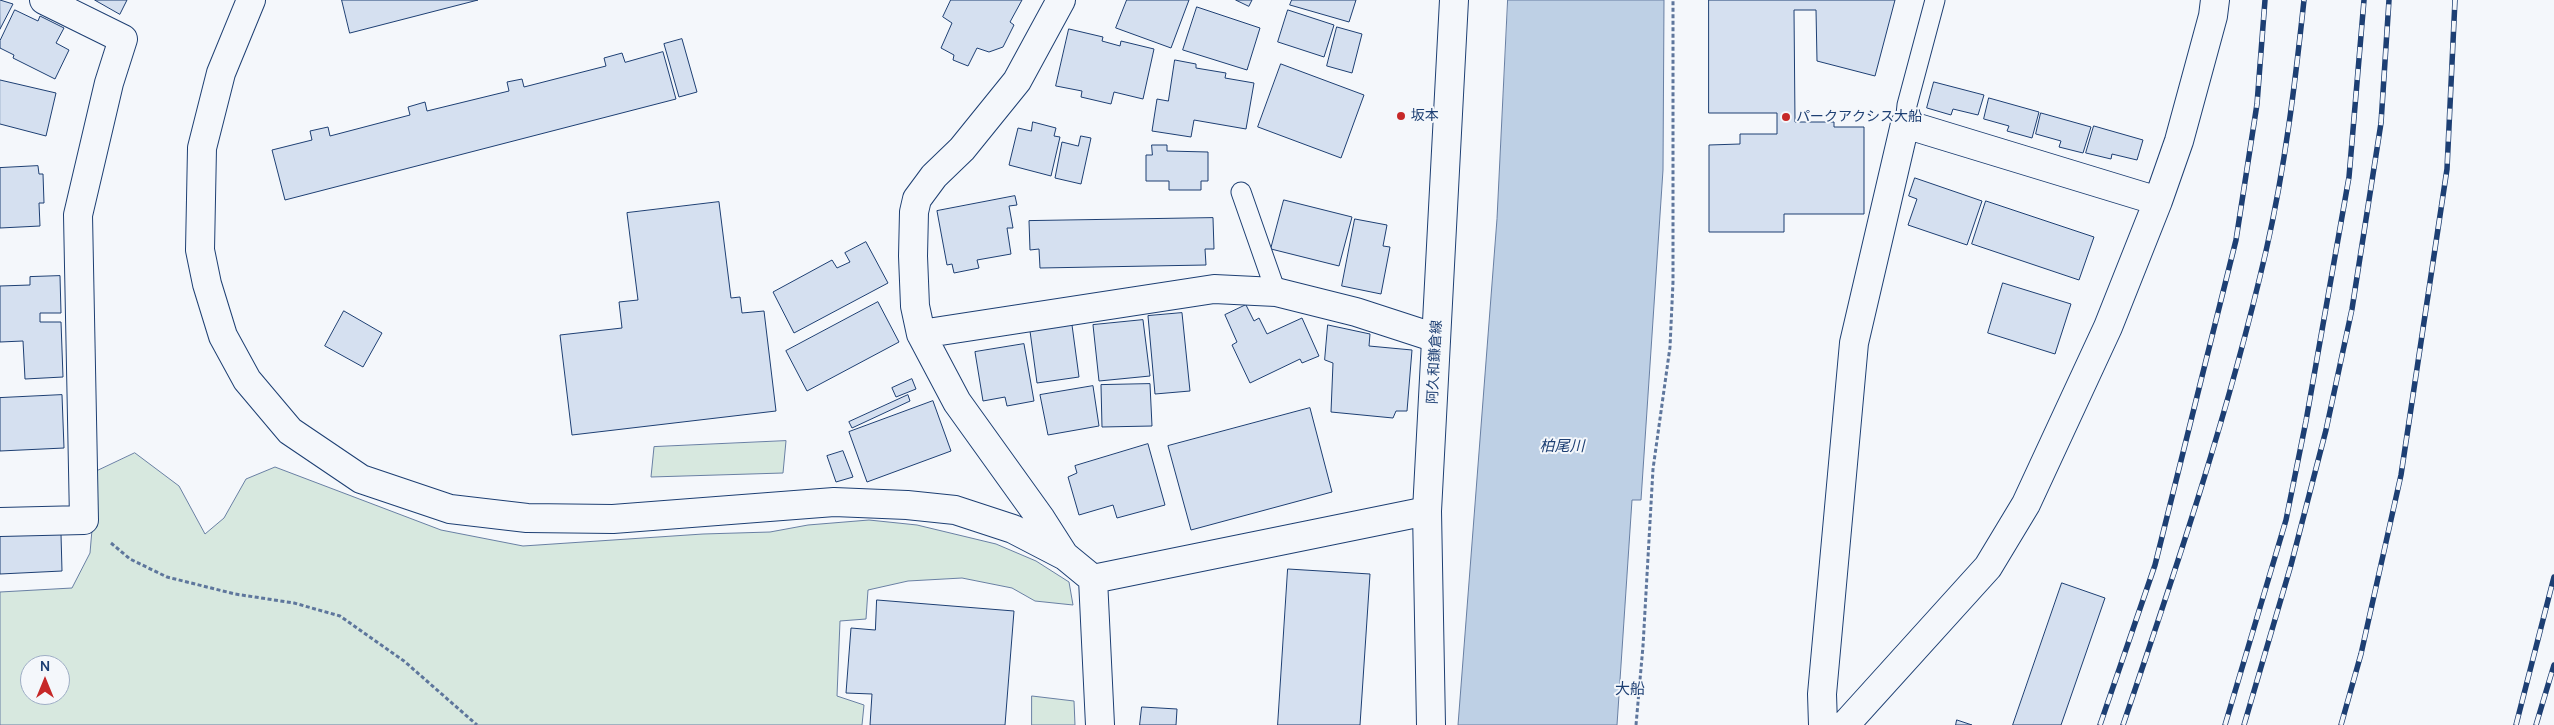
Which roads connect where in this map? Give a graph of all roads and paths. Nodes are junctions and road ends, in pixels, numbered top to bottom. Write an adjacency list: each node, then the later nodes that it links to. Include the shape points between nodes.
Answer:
1 (44, 0): 15 (street, via 123,39 108,83 78,215)
2 (251, 0): 17 (street, via 221,73 202,148 200,250 223,336 247,380 290,431 361,479 450,509 527,518 613,519 834,502 907,504 955,510 1013,529)
3 (1061, 0): 12 (street, via 1016,81 917,199 913,256 915,306)
4 (1454, 0): 13 (street, 阿久和鎌倉線)
5 (1673, 0): 22 (path, via 1670,347 1654,469)
6 (1935, 0): 8 (lane, via 1907,105)
7 (2215, 0): 10 (street, via 2179,141)
8 (1905, 124): 10 (street); 23 (street, via 1854,342 1822,694)
9 (1240, 192): 11 (lane)
10 (2158, 201): 24 (street, via 2108,327 2026,504 1988,567)
11 (1276, 292): 12 (street, via 1214,289); 13 (street, via 1356,312)
12 (921, 334): 17 (street, via 957,402)
13 (1436, 338): 14 (street, 阿久和鎌倉線)
14 (1427, 511): 18 (street); 21 (street, 阿久和鎌倉線)
15 (84, 520): 16 (street); 19 (path, via 130,559 168,577 235,594 294,603 340,616 404,661)
16 (0, 522)
17 (1065, 556): 18 (street)
18 (1092, 579): 20 (street)
19 (477, 725)
20 (1100, 725)
21 (1431, 725)
22 (1636, 725)
23 (1823, 725)
24 (1845, 725)

